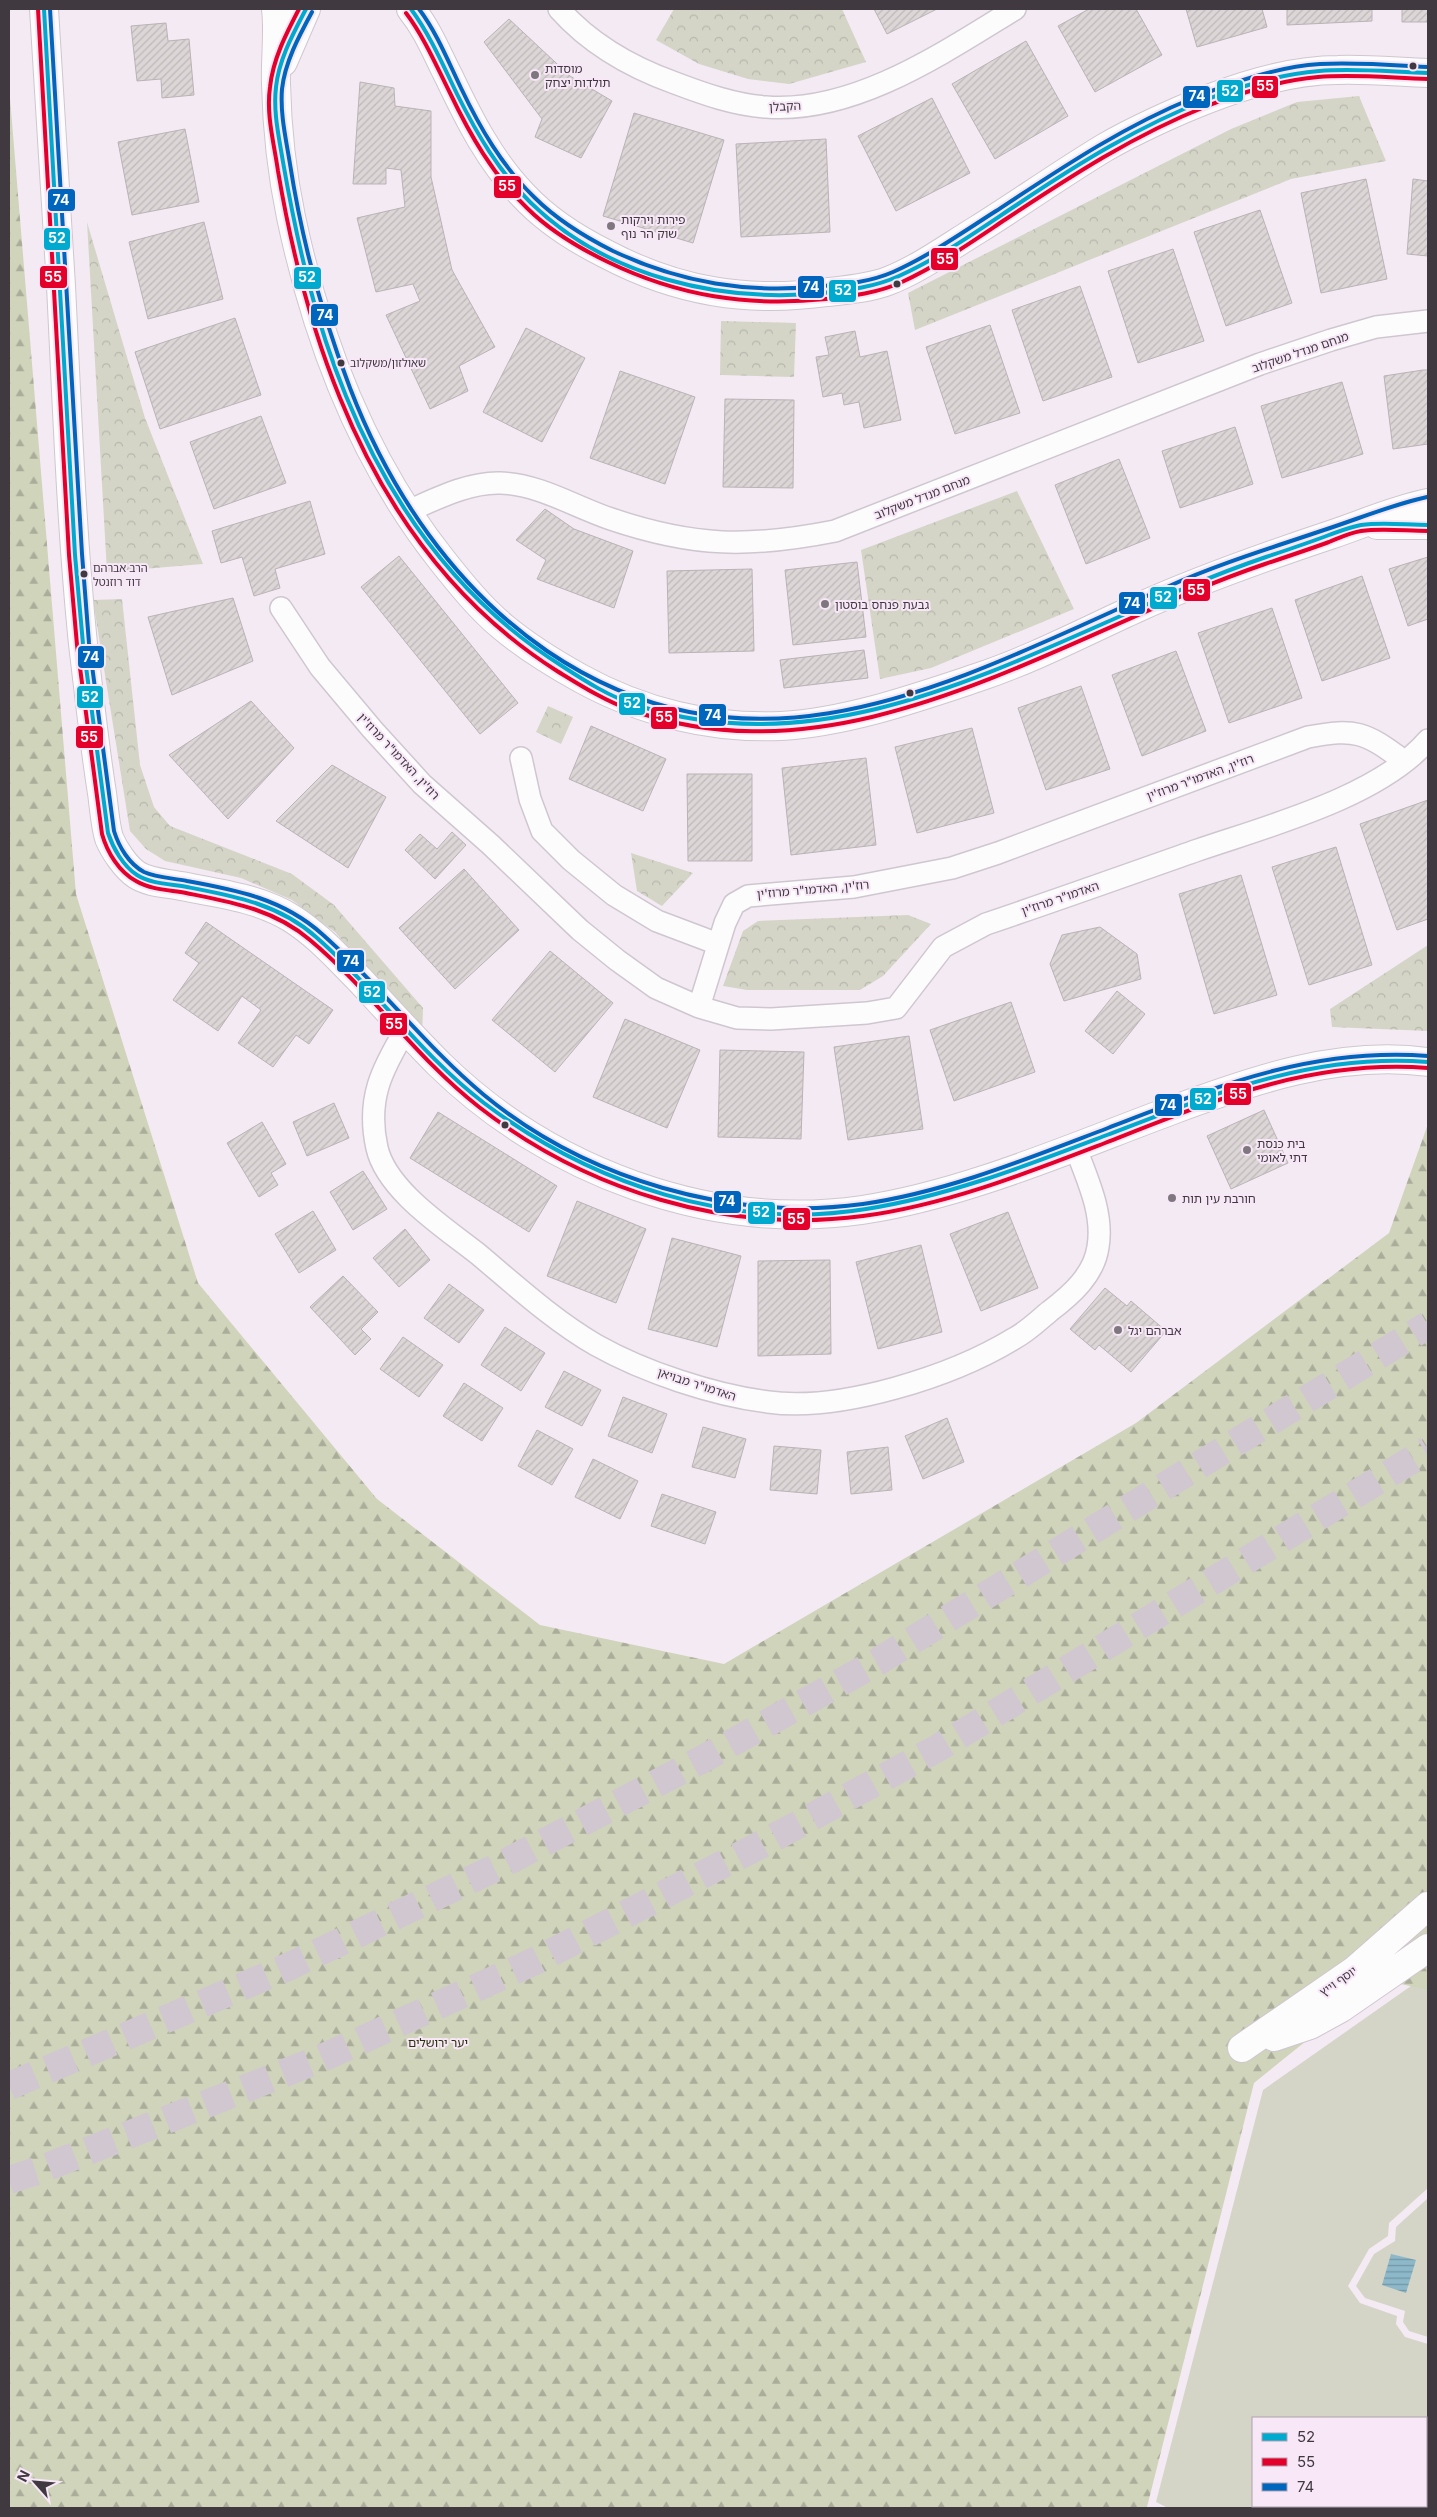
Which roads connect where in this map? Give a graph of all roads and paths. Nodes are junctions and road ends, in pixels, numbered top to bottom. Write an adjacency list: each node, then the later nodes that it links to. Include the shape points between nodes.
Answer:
1 (44, 9): 20 (street, via 74,554 94,741 110,840 131,872 150,881 241,898 268,906 291,918 324,942)
2 (276, 9): 8 (street)
3 (306, 9): 8 (street, via 284,59)
4 (411, 9): 7 (street, via 426,29 472,123 497,164 546,216 585,244 640,272 673,283 752,297 795,297 887,281 997,217 1106,147 1207,100 1259,81 1337,70)
5 (559, 9): 6 (street, הקבלן, via 606,51 641,71 727,101 767,107 837,100 882,84)
6 (1015, 9)
7 (1428, 73)
8 (276, 88): 11 (street, via 279,140 291,215 311,298 361,433)
9 (1428, 321): 11 (street, מנחם מנדל משקלוב, via 1376,327 1304,349 835,531 795,539 709,542 662,534 610,519 523,486 498,483 474,487)
10 (1428, 502): 12 (street)
11 (406, 512): 12 (street, via 460,583 501,626 562,668 636,705 688,719 778,726 851,716 981,677 1189,584)
12 (1358, 525): 13 (street)
13 (1428, 525)
14 (281, 608): 19 (street, רוז'ין, האדמו"ר מרוז'ין, via 320,667 422,784 580,930 617,960 656,988)
15 (1428, 740): 17 (street, האדמו"ר מרוז'ין)
16 (521, 758): 18 (street, via 530,799 542,831 571,860 614,895 657,921)
17 (1404, 761): 18 (street, רוז'ין, האדמו"ר מרוז'ין, via 1374,739 1355,733 1334,732 1308,737 952,868 854,887 748,896 734,904); 19 (street, האדמו"ר מרוז'ין, via 1376,781 1302,813 986,924 943,947 896,1008 772,1019 737,1018)
18 (718, 944): 19 (street, רוז'ין, האדמו"ר מרוז'ין)
19 (699, 1008)
20 (406, 1029): 22 (street, via 483,1102 534,1136 581,1162 686,1202 818,1215 866,1209 919,1198); 22 (street, האדמו"ר מבויאן, via 378,1082 373,1117 377,1148 384,1166 409,1198 523,1292 596,1345 688,1383 734,1397 772,1403 813,1402 865,1395 924,1380 1016,1338 1074,1293 1098,1249 1095,1202)
21 (1428, 1062): 22 (street, via 1365,1058 1283,1074 1228,1089)
22 (1076, 1146)
23 (1428, 1906): 24 (street, יוסף וייץ, via 1355,1970 1242,2048 1342,2008)
24 (1428, 1948)

